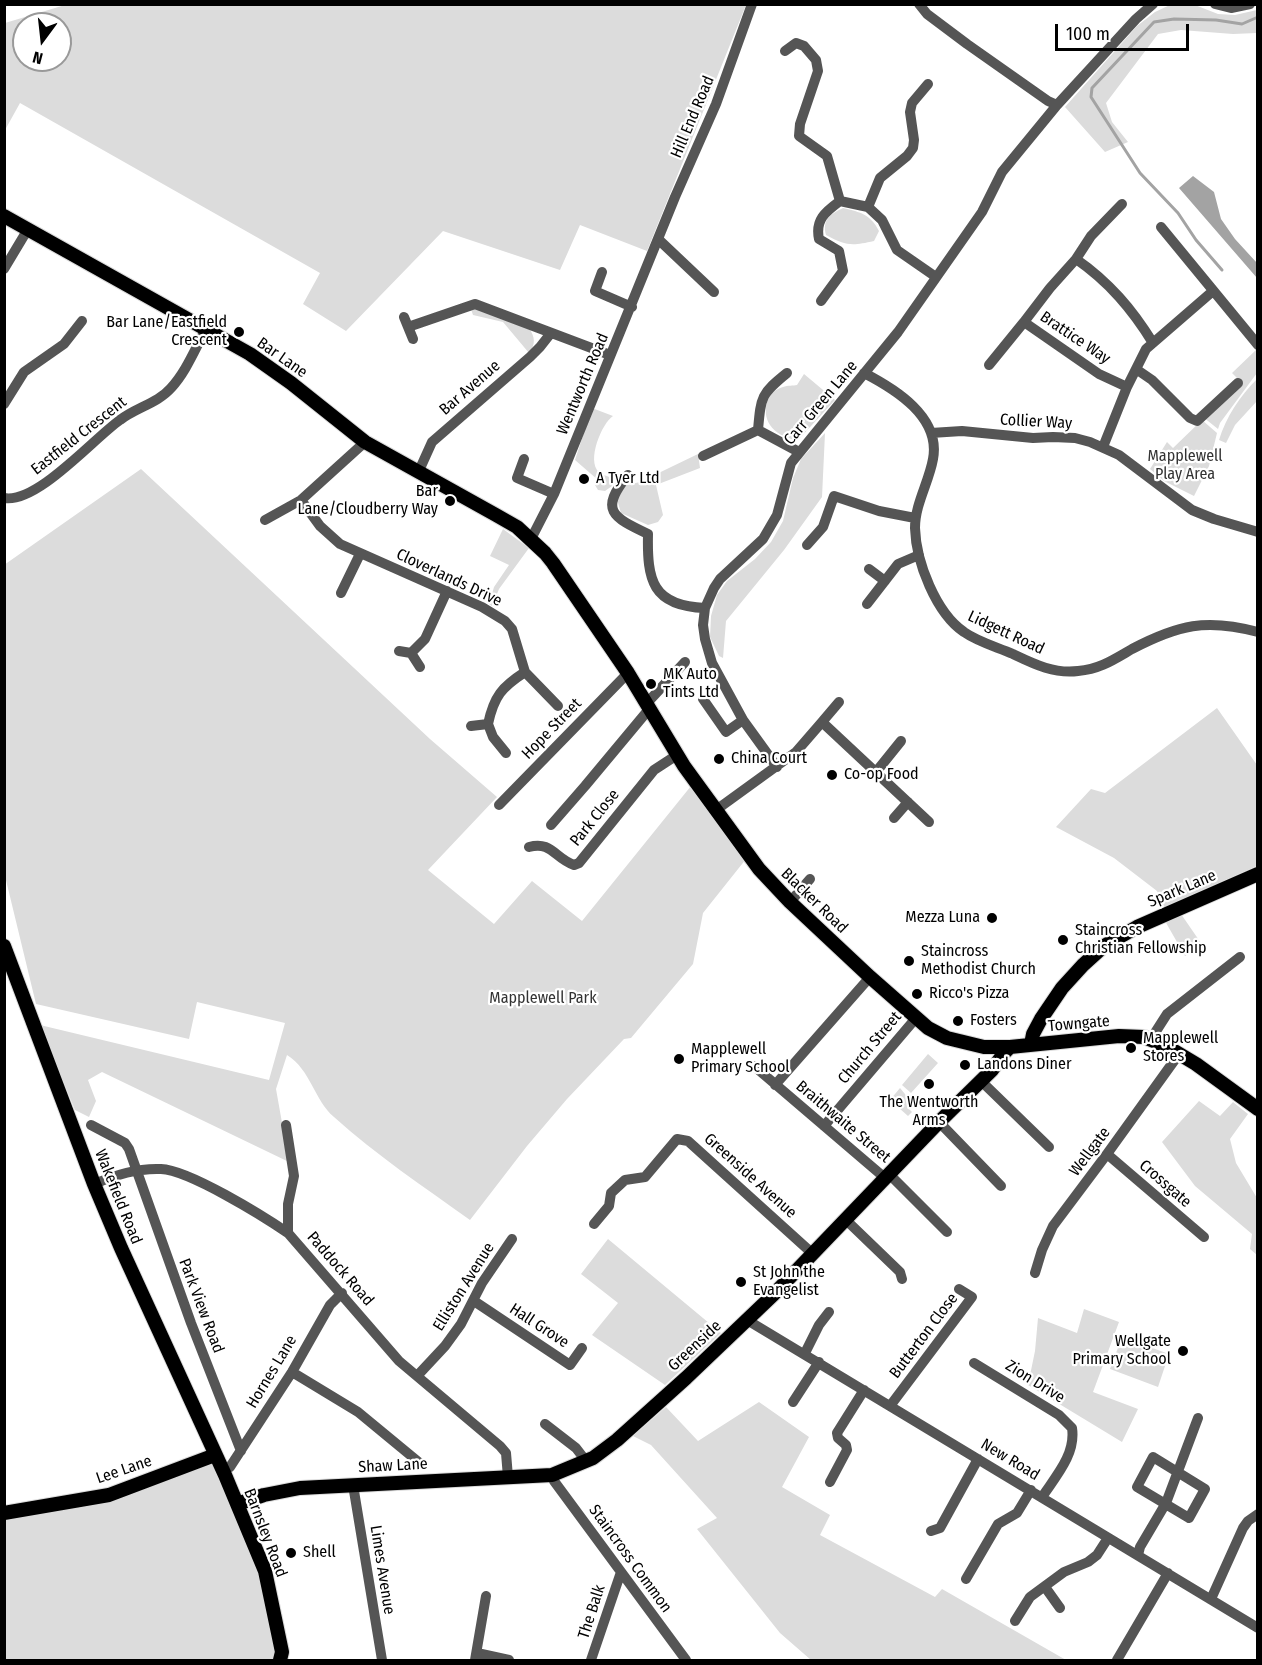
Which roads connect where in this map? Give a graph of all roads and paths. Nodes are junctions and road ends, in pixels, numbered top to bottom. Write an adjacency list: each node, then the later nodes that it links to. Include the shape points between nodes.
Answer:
1 (752, 4): 15 (street, Hill End Road, via 716,104)
2 (919, 4): 8 (street, via 967,44)
3 (1153, 4): 8 (street, Carr Green Lane)
4 (1215, 4): 5 (street, via 1232,8)
5 (1250, 4)
6 (786, 51): 9 (street, via 796,43 816,60 818,71 799,136 827,156)
7 (928, 84): 11 (street, via 912,103 912,148 880,178)
8 (1057, 105): 19 (street, Carr Green Lane, via 1002,172 982,212)
9 (840, 201): 11 (street); 22 (street, via 819,220 817,230 819,239 840,251 843,271)
10 (1122, 204): 16 (street, Brattice Way, via 1090,236)
11 (868, 207): 19 (street, via 882,220 897,250)
12 (4, 216): 14 (main road, Bar Lane)
13 (1161, 227): 20 (street)
14 (28, 229): 17 (street); 26 (main road, Bar Lane)
15 (658, 239): 21 (street); 23 (street, Wentworth Road)
16 (1076, 259): 25 (street, Brattice Way); 29 (street, via 1109,284)
17 (4, 269)
18 (602, 272): 23 (street, via 595,291)
19 (936, 277): 35 (street, Carr Green Lane)
20 (1213, 291): 29 (street); 30 (street)
21 (714, 292)
22 (821, 301)
23 (632, 307): 31 (street, Wentworth Road)
24 (82, 321): 38 (street, via 64,344 24,372)
25 (1024, 322): 32 (street); 37 (street, Brattice Way, via 1099,374)
26 (206, 329): 41 (main road, Bar Lane, via 268,366); 49 (street, Eastfield Crescent, via 168,391 120,419 50,479 17,498)
27 (551, 333): 28 (street, via 475,304 406,322); 31 (street); 46 (street, Bar Avenue, via 530,357 432,442)
28 (413, 339)
29 (1153, 343): 33 (street)
30 (1257, 345)
31 (610, 356): 48 (street, Wentworth Road)
32 (989, 365)
33 (1136, 369): 36 (street, via 1197,421); 37 (street)
34 (787, 372): 39 (street, via 766,389 760,402)
35 (864, 373): 40 (street, via 896,390 924,418); 43 (street, Carr Green Lane)
36 (1238, 383)
37 (1127, 387): 42 (street)
38 (4, 404)
39 (758, 430): 43 (street); 44 (street)
40 (931, 434): 42 (street, Collier Way, via 962,431 1075,438); 51 (street, Lidgett Road, via 933,459)
41 (365, 442): 46 (main road, Bar Lane); 50 (street)
42 (1103, 447): 53 (street, Collier Way, via 1131,463 1192,510)
43 (799, 452): 63 (street, Carr Green Lane, via 791,463 772,526 720,579)
44 (703, 456)
45 (524, 459): 48 (street, via 517,478)
46 (418, 472): 54 (main road, Bar Lane)
47 (628, 474): 63 (street, via 615,491 613,508 622,522 648,534 648,566 654,585 667,599)
48 (554, 494): 54 (street, Wentworth Road)
49 (4, 498)
50 (302, 500): 52 (street); 56 (street, Cloverlands Drive, via 329,535)
51 (915, 518): 55 (street, via 834,496 823,527); 57 (street, Lidgett Road)
52 (265, 520)
53 (1257, 532)
54 (531, 539): 70 (main road, Blacker Road, via 553,563)
55 (807, 545)
56 (360, 554): 60 (street, Cloverlands Drive); 61 (street)
57 (920, 555): 59 (street, via 898,564); 64 (street, Lidgett Road, via 937,601 949,620 965,633 1055,671 1077,672 1103,666 1178,629 1205,624)
58 (869, 569): 59 (street)
59 (885, 581): 62 (street)
60 (447, 591): 66 (street, via 425,639); 69 (street, Cloverlands Drive, via 505,621 512,629)
61 (341, 593)
62 (867, 604)
63 (705, 608): 75 (street, Carr Green Lane, via 703,625 712,663)
64 (1257, 632)
65 (399, 651): 66 (street)
66 (411, 653): 68 (street)
67 (685, 662): 73 (street)
68 (420, 667)
69 (525, 672): 74 (street, Cloverlands Drive); 77 (street, via 502,687)
70 (628, 673): 73 (main road, Blacker Road); 85 (street, Hope Street)
71 (703, 699): 75 (street, via 726,732)
72 (838, 702): 76 (street)
73 (648, 705): 81 (main road, Blacker Road); 89 (street, via 600,770)
74 (558, 706)
75 (743, 720): 82 (street, Carr Green Lane)
76 (822, 722): 82 (street); 83 (street)
77 (488, 724): 78 (street); 80 (street)
78 (471, 726)
79 (901, 741): 83 (street)
80 (506, 753)
81 (677, 755): 86 (main road, Blacker Road); 90 (street, Park Close, via 654,770 579,863 568,863 548,846)
82 (777, 767): 86 (street)
83 (876, 772): 84 (street)
84 (908, 802): 87 (street); 88 (street)
85 (499, 805)
86 (716, 810): 93 (main road, Blacker Road, via 759,869)
87 (894, 818)
88 (929, 822)
89 (551, 825)
90 (529, 847)
91 (1257, 874): 99 (main road, Spark Lane, via 1137,927 1104,946 1062,988 1041,1019)
92 (810, 879): 93 (street)
93 (790, 902): 96 (main road, Blacker Road)
94 (4, 946): 115 (main road, Wakefield Road)
95 (1240, 957): 98 (street, via 1167,1014)
96 (870, 977): 97 (main road, Blacker Road); 105 (street)
97 (916, 1018): 100 (main road, Blacker Road, via 935,1033); 110 (street, Church Street)
98 (1151, 1039): 99 (main road, Towngate, via 1119,1036); 102 (main road, Towngate)
99 (1031, 1044): 101 (main road, Towngate)
100 (984, 1047): 101 (main road, Blacker Road); 104 (main road)
101 (1010, 1047): 104 (main road, Greenside)
102 (1179, 1054): 106 (main road, Towngate); 112 (street, Wellgate)
103 (754, 1066): 105 (street, Braithwaite Street)
104 (982, 1078): 107 (main road, Greenside); 111 (street)
105 (775, 1085): 110 (street, Braithwaite Street)
106 (1257, 1109)
107 (939, 1122): 114 (main road, Greenside); 116 (street)
108 (91, 1125): 113 (street, Park View Road, via 125,1143)
109 (286, 1125): 120 (street, via 294,1176 288,1204)
110 (824, 1126): 114 (street, Braithwaite Street)
111 (1049, 1147)
112 (1107, 1154): 121 (street, Crossgate); 124 (street, Wellgate, via 1053,1226)
113 (135, 1171): 115 (street, Paddock Road); 120 (street, Paddock Road, via 161,1169 181,1174); 142 (street, Park View Road)
114 (887, 1176): 117 (main road, Greenside); 119 (street)
115 (94, 1184): 143 (main road, Wakefield Road)
116 (1001, 1186)
117 (845, 1219): 123 (main road, Greenside); 125 (street, via 900,1272)
118 (594, 1224): 123 (street, Greenside Avenue, via 609,1206 611,1193 625,1180 645,1177 677,1139 688,1141)
119 (947, 1232)
120 (288, 1233): 127 (street, Paddock Road)
121 (1204, 1237)
122 (512, 1239): 128 (street, Elliston Avenue)
123 (813, 1254): 130 (main road, Greenside)
124 (1035, 1273)
125 (902, 1279)
126 (959, 1289): 139 (street, Butterton Close, via 972,1297)
127 (342, 1293): 135 (street, Hornes Lane, via 330,1305); 136 (street, Paddock Road, via 399,1361)
128 (474, 1301): 131 (street, Hall Grove, via 570,1365); 136 (street, Elliston Avenue, via 445,1346)
129 (829, 1312): 132 (street)
130 (747, 1320): 132 (street, New Road); 145 (main road, Greenside, via 635,1424)
131 (582, 1348)
132 (805, 1353): 133 (street, New Road)
133 (819, 1362): 137 (street, New Road); 138 (street)
134 (974, 1362): 154 (street, Zion Drive, via 1059,1415 1072,1428 1069,1456)
135 (291, 1372): 142 (street, Hornes Lane); 146 (street, via 358,1412)
136 (417, 1376): 150 (street, Paddock Road, via 500,1446 506,1453)
137 (864, 1390): 139 (street, New Road); 151 (street, via 837,1433 847,1450)
138 (792, 1402)
139 (890, 1406): 144 (street, New Road)
140 (1198, 1418): 148 (street)
141 (545, 1424): 145 (street)
142 (241, 1451): 147 (street, Hornes Lane)
143 (215, 1455): 156 (main road, Barnsley Road); 157 (main road, Lee Lane, via 109,1495)
144 (978, 1459): 153 (street, New Road); 159 (street, via 940,1528)
145 (586, 1461): 149 (main road, Greenside)
146 (421, 1464)
147 (230, 1467)
148 (1177, 1471): 155 (street); 155 (street, via 1205,1489 1189,1518); 155 (street, via 1153,1457 1137,1487)
149 (552, 1475): 150 (main road, Shaw Lane); 162 (street, Staincross Common)
150 (508, 1477): 152 (main road, Shaw Lane)
151 (830, 1482)
152 (353, 1485): 156 (main road, Shaw Lane, via 300,1488); 173 (street, Limes Avenue)
153 (1031, 1490): 154 (street, New Road); 164 (street, via 1017,1513 998,1524)
154 (1042, 1497): 160 (street, New Road)
155 (1166, 1503): 161 (street)
156 (237, 1504): 172 (main road, Barnsley Road, via 265,1571 282,1652)
157 (4, 1514)
158 (1257, 1514): 167 (street, via 1243,1528)
159 (931, 1531)
160 (1108, 1538): 161 (street, New Road); 165 (street, via 1088,1562 1064,1572)
161 (1138, 1555): 163 (street, New Road)
162 (621, 1572): 175 (street, The Balk); 176 (street, Staincross Common)
163 (1168, 1574): 167 (street, New Road); 177 (street)
164 (966, 1579)
165 (1045, 1587): 168 (street); 169 (street, via 1030,1597)
166 (486, 1596): 171 (street)
167 (1211, 1599): 170 (street, New Road)
168 (1060, 1608)
169 (1015, 1621)
170 (1257, 1628)
171 (476, 1657): 174 (street)
172 (280, 1660)
173 (382, 1660)
174 (509, 1660)
175 (591, 1660)
176 (686, 1660)
177 (1118, 1660)

